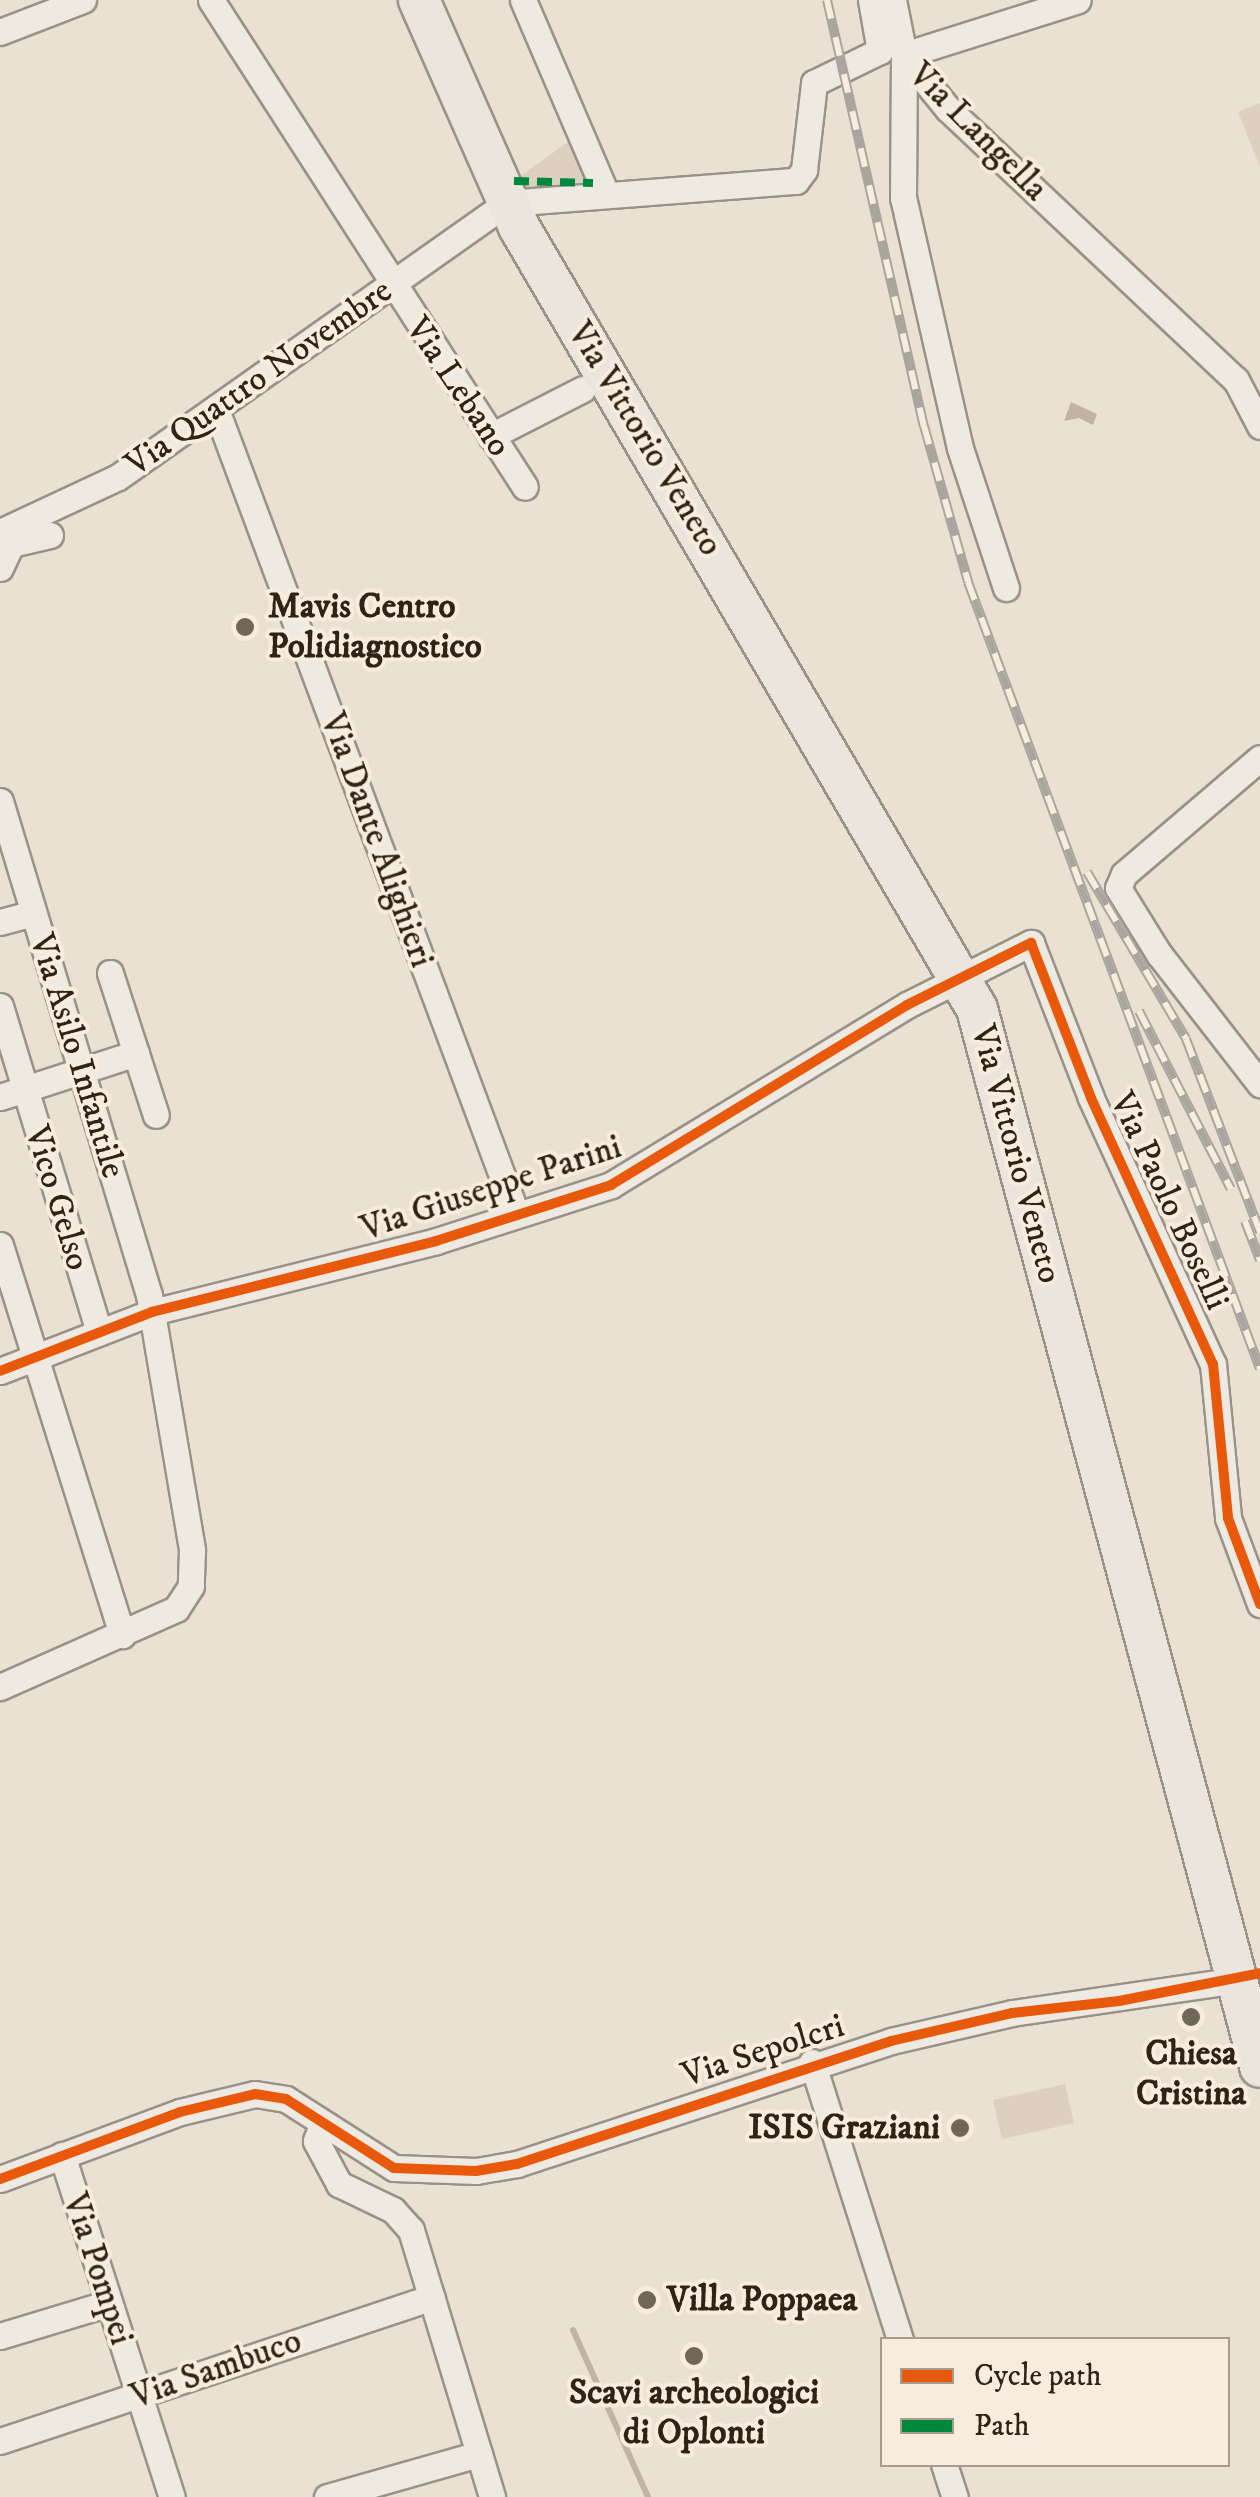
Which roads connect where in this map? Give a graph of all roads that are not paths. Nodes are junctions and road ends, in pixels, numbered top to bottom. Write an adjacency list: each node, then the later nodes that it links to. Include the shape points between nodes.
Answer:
1 (83, 0): 8 (street)
2 (211, 0): 12 (street, Via Lebano)
3 (419, 0): 11 (main road, Via Vittorio Veneto)
4 (523, 0): 10 (street)
5 (871, 0): 10 (street, via 882,46 814,84 804,170 796,181)
6 (892, 0): 9 (street)
7 (1078, 0): 9 (street)
8 (0, 32)
9 (904, 55): 15 (street, Via Langella, via 948,109 1236,380); 21 (street, Via Langella, via 903,198 960,448)
10 (606, 194): 11 (street)
11 (507, 203): 12 (street, Via Quattro Novembre); 28 (main road, Via Vittorio Veneto)
12 (390, 286): 14 (street, Via Quattro Novembre); 16 (street, Via Lebano)
13 (583, 389): 16 (street)
14 (217, 412): 18 (street, Via Quattro Novembre, via 84,498); 35 (street, Via Dante Alighieri)
15 (1260, 426)
16 (492, 436): 17 (street, Via Lebano)
17 (525, 487)
18 (0, 532)
19 (50, 535): 20 (street, via 11,544)
20 (0, 568)
21 (1006, 588)
22 (1260, 758): 32 (street, via 1124,874 1118,888 1158,954)
23 (0, 801): 24 (street, Via Asilo Infantile)
24 (33, 913): 25 (street); 31 (street, Via Asilo Infantile)
25 (0, 922)
26 (1031, 943): 28 (street, Via Giuseppe Parini); 41 (street, Via Paolo Boselli, via 1090,1098 1213,1364 1228,1518)
27 (110, 973): 30 (street)
28 (961, 975): 35 (street, Via Giuseppe Parini, via 630,1177); 44 (main road, Via Vittorio Veneto, via 978,1009)
29 (0, 1006): 33 (street, Vico Gelso)
30 (136, 1053): 31 (street); 34 (street)
31 (80, 1070): 33 (street); 37 (street, Via Asilo Infantile)
32 (1260, 1084)
33 (12, 1093): 38 (street, Vico Gelso)
34 (156, 1115)
35 (516, 1213): 37 (street, Via Giuseppe Parini, via 436,1240)
36 (0, 1245): 39 (street)
37 (152, 1312): 38 (street, Via Giuseppe Parini); 42 (street, Via Asilo Infantile, via 192,1550 190,1586 176,1609)
38 (99, 1332): 39 (street, Via Giuseppe Parini)
39 (36, 1358): 40 (street, Via Giuseppe Parini); 42 (street)
40 (0, 1371)
41 (1260, 1604)
42 (122, 1635): 43 (street)
43 (0, 1687)
44 (1236, 1980): 45 (street, Via Sepolcri, via 1012,2012); 46 (main road, Via Vittorio Veneto)
45 (812, 2062): 47 (street, Via Sepolcri, via 516,2164 476,2170 394,2168); 53 (street)
46 (1260, 2067)
47 (322, 2125): 48 (street, Via Sepolcri, via 286,2100 254,2094 180,2112); 50 (street, via 316,2141 322,2164 339,2184 402,2216)
48 (62, 2155): 49 (street, Via Sepolcri); 51 (street, Via Pompei)
49 (0, 2179)
50 (432, 2297): 54 (street, Via Sambuco); 56 (street)
51 (109, 2303): 52 (street); 54 (street, Via Pompei)
52 (0, 2336)
53 (899, 2337)
54 (138, 2396): 55 (street, Via Sambuco); 58 (street, Via Pompei)
55 (0, 2441)
56 (480, 2454): 59 (street); 60 (street)
57 (945, 2467): 61 (street)
58 (172, 2497)
59 (327, 2497)
60 (492, 2497)
61 (955, 2497)

